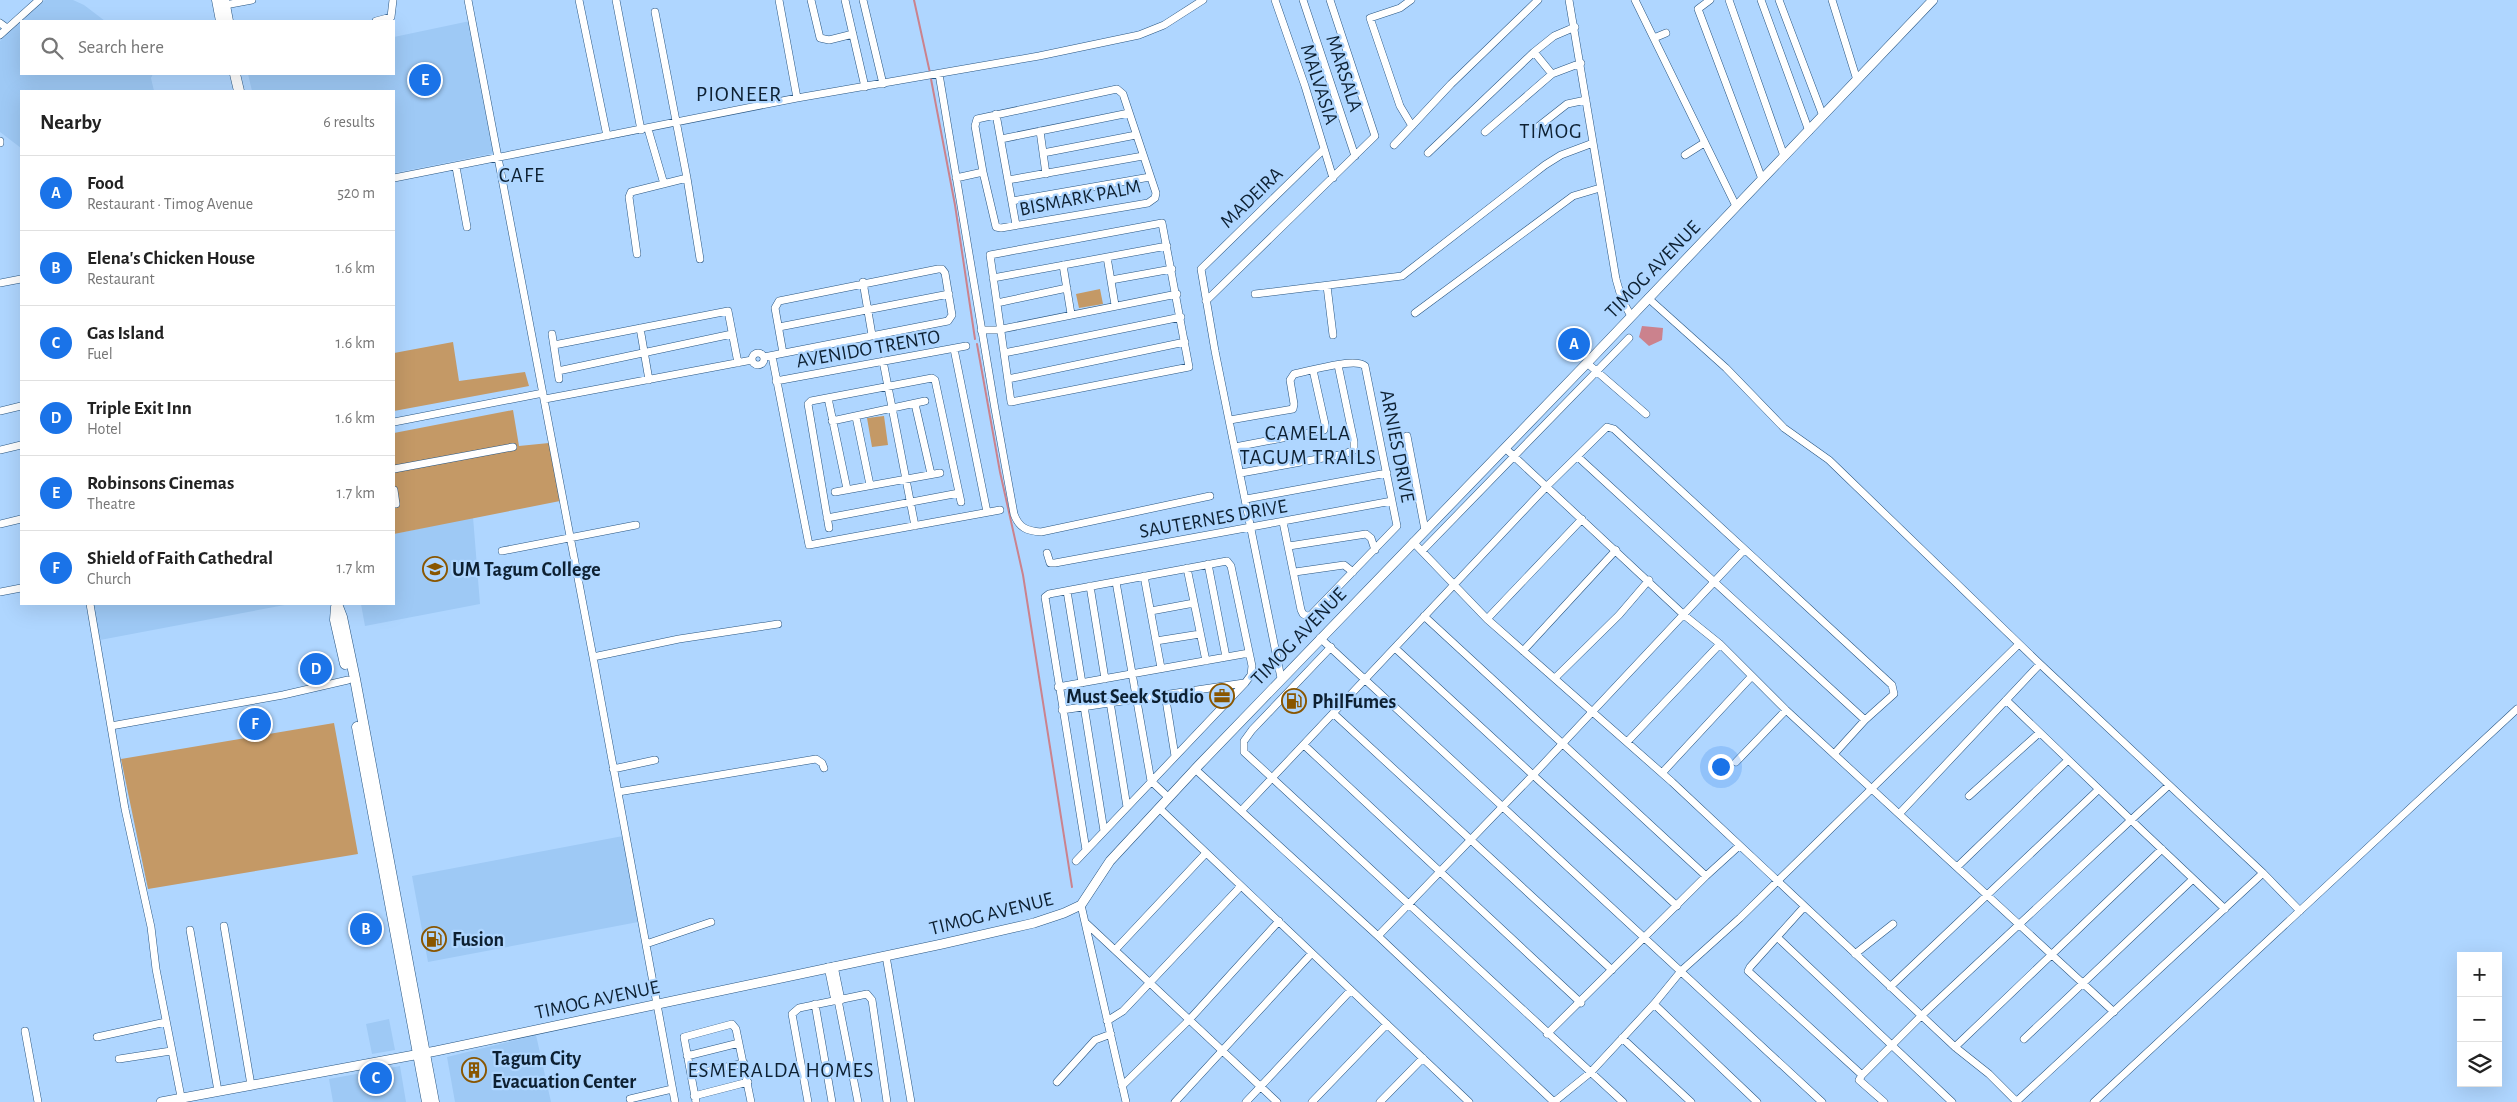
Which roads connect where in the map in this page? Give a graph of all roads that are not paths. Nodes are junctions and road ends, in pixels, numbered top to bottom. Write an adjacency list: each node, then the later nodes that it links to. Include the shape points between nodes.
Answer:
1 (38, 0): 32 (street)
2 (252, 0): 25 (street)
3 (392, 0): 29 (street, via 391,17)
4 (468, 0): 71 (street)
5 (579, 0): 59 (street)
6 (616, 0): 54 (street)
7 (780, 0): 46 (street)
8 (811, 0): 34 (street, via 820,38 829,40)
9 (845, 0): 34 (street)
10 (863, 0): 43 (street)
11 (1203, 0): 39 (street, via 1164,25 1139,35)
12 (1275, 0): 64 (street, MALVASIA)
13 (1303, 0): 69 (street, MARSALA)
14 (1330, 0): 69 (street, via 1375,136)
15 (1411, 0): 52 (street, via 1400,8 1370,18 1400,106)
16 (1538, 0): 52 (street)
17 (1569, 0): 31 (street)
18 (1635, 0): 36 (street)
19 (1710, 0): 80 (street, via 1698,9)
20 (1729, 0): 70 (street)
21 (1761, 0): 55 (street)
22 (1779, 0): 50 (street)
23 (1832, 0): 42 (street)
24 (1933, 0): 42 (main road, TIMOG AVENUE)
25 (222, 2): 27 (highway); 28 (highway)
26 (655, 12): 51 (street)
27 (221, 20)
28 (228, 20)
29 (380, 20)
30 (0, 23): 32 (street)
31 (1575, 27): 37 (street, via 1554,36); 38 (street)
32 (7, 28): 35 (street)
33 (1666, 33): 36 (street)
34 (853, 34): 44 (street)
35 (0, 35)
36 (1654, 38): 62 (street)
37 (1534, 52): 40 (street); 66 (street)
38 (1581, 63): 40 (street); 47 (street)
39 (940, 74): 43 (street); 77 (street)
40 (1552, 74): 57 (street)
41 (235, 75): 45 (highway)
42 (1857, 80): 50 (main road, TIMOG AVENUE)
43 (883, 84): 44 (street)
44 (865, 87): 46 (street)
45 (239, 90)
46 (797, 98): 51 (street)
47 (1586, 100): 53 (street, via 1567,104); 61 (street)
48 (1129, 113): 49 (street, BISMARK PALM, via 1124,94 1117,89); 56 (street); 58 (street, BISMARK PALM)
49 (996, 114): 60 (street); 73 (street, BISMARK PALM, via 980,117 975,123)
50 (1823, 116): 55 (main road, TIMOG AVENUE)
51 (677, 123): 54 (street); 76 (street)
52 (1412, 126): 63 (street)
53 (1539, 126)
54 (645, 129): 59 (street); 82 (street)
55 (1808, 131): 70 (main road, TIMOG AVENUE)
56 (1040, 132): 60 (street); 65 (street)
57 (1486, 132)
58 (1136, 135): 65 (street); 68 (street, BISMARK PALM)
59 (607, 136): 71 (street)
60 (1001, 139): 81 (street)
61 (1593, 143): 83 (street); 99 (street, via 1545,165 1409,273 1394,278)
62 (1704, 143): 67 (street); 85 (street)
63 (1394, 145)
64 (1324, 149): 79 (street, MALVASIA); 105 (street, MADEIRA, via 1200,269)
65 (1043, 152): 74 (street)
66 (1428, 153)
67 (1685, 155)
68 (1143, 156): 74 (street); 78 (street, BISMARK PALM)
69 (1354, 156): 79 (street)
70 (1784, 156): 80 (main road, TIMOG AVENUE)
71 (499, 158): 72 (street); 142 (street)
72 (456, 167): 75 (street); 87 (street)
73 (983, 172): 77 (street); 86 (street, BISMARK PALM, via 994,225 1001,228)
74 (1046, 174): 81 (street)
75 (395, 178)
76 (687, 178): 82 (street); 91 (street)
77 (956, 178): 116 (street)
78 (1150, 178): 84 (street); 86 (street, BISMARK PALM, via 1156,193 1148,203)
79 (1332, 178): 105 (street)
80 (1762, 179): 85 (main road, TIMOG AVENUE)
81 (1008, 180): 84 (street)
82 (664, 184): 89 (street, via 637,189 630,195)
83 (1600, 188): 109 (street, via 1574,196); 111 (street, via 1619,291)
84 (1012, 201): 86 (street)
85 (1736, 206): 104 (main road, TIMOG AVENUE)
86 (1016, 225)
87 (467, 227)
88 (1167, 246): 90 (street); 93 (street); 94 (street, via 1162,223 1152,224 990,255)
89 (637, 254)
90 (1107, 257): 92 (street); 96 (street)
91 (700, 259)
92 (1063, 265): 94 (street); 100 (street)
93 (1172, 269): 96 (street); 102 (street)
94 (993, 278): 106 (street)
95 (20, 279): 98 (street)
96 (1111, 280): 107 (street)
97 (863, 282): 101 (street, via 940,269 945,273); 108 (street); 113 (street, via 779,300 775,308)
98 (0, 283)
99 (1326, 286): 103 (street); 120 (street)
100 (1067, 288): 106 (street); 110 (street)
101 (949, 294): 108 (street); 119 (street, via 952,314 948,321)
102 (1176, 294): 107 (street); 112 (street)
103 (1255, 294)
104 (1648, 298): 111 (main road, TIMOG AVENUE); 227 (street, via 1726,368 1784,428 1829,460)
105 (1206, 301): 151 (street)
106 (997, 303): 115 (street)
107 (1115, 305): 110 (street)
108 (868, 309): 113 (street); 119 (street)
109 (1415, 313)
110 (1071, 314): 115 (street)
111 (1631, 316): 132 (main road, TIMOG AVENUE)
112 (1181, 317): 122 (street); 128 (street)
113 (779, 327): 127 (street)
114 (640, 328): 118 (street, via 728,311); 123 (street); 126 (street)
115 (999, 329): 116 (street); 128 (street)
116 (982, 333): 173 (street, via 1014,514 1022,528 1041,532)
117 (552, 334): 123 (street)
118 (732, 334): 126 (street); 131 (street)
119 (872, 335): 127 (street)
120 (1333, 335)
121 (1629, 338): 136 (street)
122 (1185, 342): 137 (street); 137 (street, via 1189,367 1011,402)
123 (554, 345): 135 (street)
124 (966, 346): 125 (street, AVENIDO TRENTO)
125 (954, 349): 130 (street, AVENIDO TRENTO); 181 (street)
126 (645, 353): 135 (street); 139 (street)
127 (783, 353): 129 (street)
128 (1004, 353): 137 (street)
129 (768, 357): 131 (street, via 756,353 752,360); 140 (street)
130 (883, 361): 140 (street, AVENIDO TRENTO); 141 (street)
131 (738, 363): 139 (street)
132 (1587, 363): 136 (street); 158 (main road, TIMOG AVENUE)
133 (1338, 365): 134 (street); 164 (street, via 1354,450); 165 (street, ARNIES DRIVE, via 1364,364 1367,370)
134 (1313, 370): 151 (street, via 1290,376 1293,409); 157 (street, via 1324,430)
135 (558, 371): 138 (street)
136 (1597, 371): 149 (street); 160 (street)
137 (1008, 379)
138 (559, 380)
139 (649, 380): 142 (street)
140 (776, 381): 188 (street, via 809,545)
141 (888, 386): 143 (street); 147 (street); 172 (street, via 935,380)
142 (544, 396): 153 (street); 192 (street)
143 (828, 398): 152 (street); 182 (street, via 811,401 808,406)
144 (925, 401): 145 (street)
145 (915, 404): 147 (street); 166 (street)
146 (20, 406): 148 (street)
147 (892, 409): 150 (street); 167 (street)
148 (0, 411)
149 (1646, 414)
150 (856, 417): 152 (street); 168 (street)
151 (1230, 420): 157 (street)
152 (832, 421): 170 (street)
153 (395, 422)
154 (1407, 436): 191 (street)
155 (20, 445): 159 (street)
156 (513, 447): 162 (street)
157 (1235, 447): 164 (street)
158 (1505, 448): 160 (street); 191 (main road, TIMOG AVENUE)
159 (0, 450)
160 (1515, 457): 169 (street); 199 (street)
161 (1578, 457): 169 (street); 197 (street, via 1605,427 1612,428); 208 (street)
162 (395, 470)
163 (940, 473): 166 (street)
164 (1240, 473): 175 (street)
165 (1387, 473): 175 (street); 176 (street, ARNIES DRIVE)
166 (931, 474): 167 (street)
167 (907, 479): 168 (street); 177 (street)
168 (870, 485): 170 (street)
169 (1546, 487): 184 (street); 210 (street)
170 (847, 489): 171 (street)
171 (835, 492)
172 (958, 493): 177 (street); 178 (street)
173 (1210, 496)
174 (395, 497): 179 (street)
175 (1246, 499): 189 (street)
176 (1392, 501): 185 (street, SAUTERNES DRIVE); 195 (street, ARNIES DRIVE, via 1397,526)
177 (911, 502): 182 (street); 188 (street)
178 (961, 502)
179 (396, 504)
180 (1000, 510): 181 (street)
181 (987, 512): 188 (street)
182 (827, 518): 190 (street)
183 (20, 519): 186 (street)
184 (1582, 519): 196 (street); 221 (street)
185 (1283, 522): 189 (street, SAUTERNES DRIVE); 194 (street)
186 (0, 524)
187 (636, 525): 192 (street)
188 (915, 526)
189 (1251, 527): 200 (street, SAUTERNES DRIVE, via 1055,563 1050,562); 239 (street)
190 (829, 528)
191 (1425, 530): 193 (main road, TIMOG AVENUE)
192 (569, 538): 198 (street); 232 (street)
193 (1413, 542): 199 (street); 224 (main road, TIMOG AVENUE)
194 (1289, 546): 195 (street, via 1366,534); 203 (street)
195 (1375, 550): 204 (street, ARNIES DRIVE)
196 (1616, 550): 206 (street); 230 (street)
197 (1744, 550): 208 (street); 258 (street, via 1892,685 1894,694)
198 (502, 551)
199 (1422, 551): 210 (street)
200 (1047, 553)
201 (1208, 564): 202 (street); 231 (street, via 1225,561 1231,564); 233 (street)
202 (1187, 568): 205 (street); 214 (street)
203 (1295, 572): 204 (street, via 1344,565); 204 (street, ARNIES DRIVE, via 1301,610 1306,616 1312,616)
204 (1353, 572)
205 (1144, 576): 207 (street); 218 (street)
206 (1649, 580): 219 (street); 240 (street, via 1619,615)
207 (1116, 582): 209 (street); 237 (street)
208 (1715, 582): 219 (street); 258 (street)
209 (1090, 586): 212 (street); 241 (street)
210 (1454, 586): 220 (street); 221 (street)
211 (20, 588): 213 (street)
212 (1067, 591): 244 (street); 246 (street, via 1045,597)
213 (0, 592)
214 (1194, 603): 218 (street); 223 (street)
215 (90, 605): 259 (street)
216 (336, 605): 243 (highway, via 335,620)
217 (336, 605): 250 (highway, via 342,617)
218 (1151, 611): 225 (street)
219 (1684, 615): 226 (street); 255 (street)
220 (1424, 616): 229 (street); 262 (street)
221 (1487, 618): 230 (street)
222 (778, 624): 232 (street)
223 (1200, 634): 225 (street); 234 (street)
224 (1320, 638): 228 (street); 239 (main road, TIMOG AVENUE)
225 (1156, 641): 236 (street)
226 (1720, 644): 238 (street); 261 (street)
227 (2019, 644): 235 (street); 277 (street)
228 (1331, 647): 242 (street); 274 (street, via 1244,741 1244,752)
229 (1395, 648): 242 (street); 273 (street)
230 (1522, 651): 240 (street)
231 (1249, 653): 233 (street); 245 (street, via 1252,671)
232 (593, 656): 270 (street)
233 (1226, 657): 234 (street)
234 (1206, 661): 236 (street)
235 (2040, 664): 249 (street); 276 (street)
236 (1161, 668): 237 (street)
237 (1132, 674): 241 (street); 248 (street)
238 (1751, 677): 256 (street); 272 (street)
239 (1282, 678): 271 (main road, TIMOG AVENUE)
240 (1555, 678): 255 (street)
241 (1105, 679): 244 (street)
242 (1365, 679): 257 (street); 282 (street)
243 (348, 680): 250 (highway); 259 (street)
244 (1082, 683): 246 (street)
245 (1244, 683): 247 (street); 265 (street)
246 (1058, 687): 254 (street)
247 (1165, 694): 248 (street); 265 (street)
248 (1136, 698): 251 (street); 275 (street)
249 (2006, 700): 260 (street); 286 (street)
250 (356, 702): 354 (highway)
251 (1110, 702): 252 (street); 283 (street)
252 (1084, 706): 254 (street); 288 (street)
253 (2517, 708): 308 (street)
254 (1062, 710): 292 (street)
255 (1593, 710): 261 (street); 262 (street)
256 (1786, 710): 264 (street); 268 (street)
257 (1333, 713): 263 (street); 289 (street)
258 (1865, 720): 264 (street)
259 (111, 726): 341 (street, via 151,927)
260 (2038, 734): 267 (street); 280 (street)
261 (1627, 742): 272 (street)
262 (1562, 743): 273 (street); 298 (street)
263 (1304, 745): 274 (street); 296 (street)
264 (1835, 754): 277 (street)
265 (1175, 756): 275 (street)
266 (656, 760): 270 (street)
267 (2067, 761): 278 (street); 295 (street)
268 (1736, 762)
269 (824, 768): 279 (street, via 816,759)
270 (613, 769): 279 (street)
271 (1195, 769): 281 (main road, TIMOG AVENUE); 285 (street)
272 (1662, 773): 290 (street)
273 (1532, 775): 282 (street); 305 (street)
274 (1273, 779): 285 (street); 304 (street)
275 (1151, 781): 281 (street); 283 (street)
276 (2168, 786): 287 (street); 297 (street)
277 (1872, 789): 286 (street); 300 (street)
278 (2098, 790): 287 (street); 302 (street)
279 (618, 792): 319 (street)
280 (1969, 796)
281 (1168, 797): 284 (main road, TIMOG AVENUE)
282 (1503, 806): 289 (street); 317 (street)
283 (1127, 807): 288 (street)
284 (1159, 808): 293 (street); 303 (main road, TIMOG AVENUE, via 1110,861)
285 (1241, 811): 316 (street)
286 (1899, 814): 295 (street)
287 (2131, 820): 291 (street); 311 (street)
288 (1104, 831): 292 (street)
289 (1469, 840): 296 (street); 326 (street)
290 (1739, 846): 298 (street); 300 (street)
291 (2162, 849): 299 (street); 323 (street)
292 (1086, 850): 294 (street)
293 (1206, 853): 301 (street); 320 (street)
294 (1076, 861)
295 (1957, 867): 302 (street)
296 (1439, 872): 304 (street); 333 (street)
297 (2263, 873): 307 (street); 308 (street)
298 (1706, 876): 305 (street)
299 (2193, 879): 307 (street); 328 (street)
300 (1777, 881): 306 (street); 327 (street)
301 (1241, 886): 310 (street); 329 (street)
302 (1989, 895): 311 (street); 330 (street)
303 (1081, 904): 312 (street); 324 (main road, TIMOG AVENUE, via 1064,914 1034,923)
304 (1408, 905): 316 (street); 344 (street)
305 (1677, 906): 317 (street)
306 (1804, 907): 318 (street); 322 (street)
307 (2225, 909): 337 (street)
308 (2300, 910): 397 (street)
309 (711, 922): 319 (street)
310 (1279, 922): 321 (street); 340 (street)
311 (2019, 923): 323 (street); 338 (street)
312 (1087, 924): 320 (street); 339 (street)
313 (1893, 924): 322 (street)
314 (224, 926): 364 (street)
315 (190, 930): 368 (street)
316 (1378, 936): 359 (street, via 1554,1102)
317 (1645, 937): 326 (street); 327 (street)
318 (1777, 937): 350 (street); 361 (street, via 1748,971)
319 (646, 944): 336 (street)
320 (1115, 950): 329 (street)
321 (1312, 953): 331 (street); 353 (street)
322 (1855, 954): 330 (street)
323 (2050, 954): 328 (street); 351 (street)
324 (886, 956): 325 (main road, TIMOG AVENUE); 382 (street)
325 (831, 966): 332 (street); 336 (main road, TIMOG AVENUE)
326 (1612, 970): 333 (street)
327 (1682, 971): 335 (street); 393 (street)
328 (2083, 982): 337 (street); 348 (street)
329 (1150, 983): 339 (street, via 1123,1011); 340 (street)
330 (1890, 987): 338 (street)
331 (1351, 990): 342 (street); 366 (street)
332 (838, 1000): 334 (street); 380 (street); 381 (street, via 864,994 871,997)
333 (1581, 1002): 344 (street)
334 (815, 1004): 378 (street, via 792,1014); 379 (street)
335 (1654, 1004): 347 (street); 392 (street)
336 (656, 1005): 354 (main road, TIMOG AVENUE); 367 (street)
337 (2114, 1012): 396 (street)
338 (1921, 1016): 350 (street); 351 (street)
339 (1108, 1020): 345 (street)
340 (1189, 1020): 353 (street); 365 (street)
341 (166, 1022): 346 (street); 352 (street)
342 (1387, 1024): 356 (street); 387 (street)
343 (25, 1031): 372 (street)
344 (1547, 1034): 359 (street)
345 (1104, 1036): 363 (street); 365 (street)
346 (97, 1037)
347 (1622, 1038): 359 (street); 391 (street)
348 (2024, 1039)
349 (739, 1043): 355 (street); 355 (street, via 732,1024 688,1034 684,1038); 358 (street)
350 (1891, 1046): 361 (street); 395 (street)
351 (1954, 1048): 396 (street, via 1989,1074)
352 (171, 1051): 357 (street); 370 (street)
353 (1223, 1052): 366 (street); 384 (street)
354 (422, 1054): 364 (main road, TIMOG AVENUE); 374 (highway); 375 (highway)
355 (686, 1056): 360 (street)
356 (1423, 1058): 388 (street); 389 (street)
357 (119, 1059)
358 (744, 1063): 360 (street); 362 (street)
359 (1591, 1072): 390 (street)
360 (691, 1075): 369 (street)
361 (1862, 1075): 394 (street, via 1859,1080)
362 (748, 1082): 369 (street); 377 (street)
363 (1057, 1082)
364 (251, 1085): 368 (main road, TIMOG AVENUE)
365 (1122, 1086): 383 (street)
366 (1260, 1087): 385 (street); 386 (street)
367 (672, 1089): 371 (street); 376 (street)
368 (218, 1091): 370 (main road, TIMOG AVENUE)
369 (695, 1099)
370 (182, 1100): 373 (main road, TIMOG AVENUE)
371 (630, 1100)
372 (38, 1102)
373 (161, 1102)
374 (427, 1102)
375 (434, 1102)
376 (675, 1102)
377 (751, 1102)
378 (808, 1102)
379 (832, 1102)
380 (858, 1102)
381 (887, 1102)
382 (911, 1102)
383 (1126, 1102)
384 (1175, 1102)
385 (1246, 1102)
386 (1276, 1102)
387 (1312, 1102)
388 (1380, 1102)
389 (1469, 1102)
390 (1623, 1102)
391 (1691, 1102)
392 (1757, 1102)
393 (1822, 1102)
394 (1884, 1102)
395 (1952, 1102)
396 (2016, 1102)
397 (2094, 1102)

